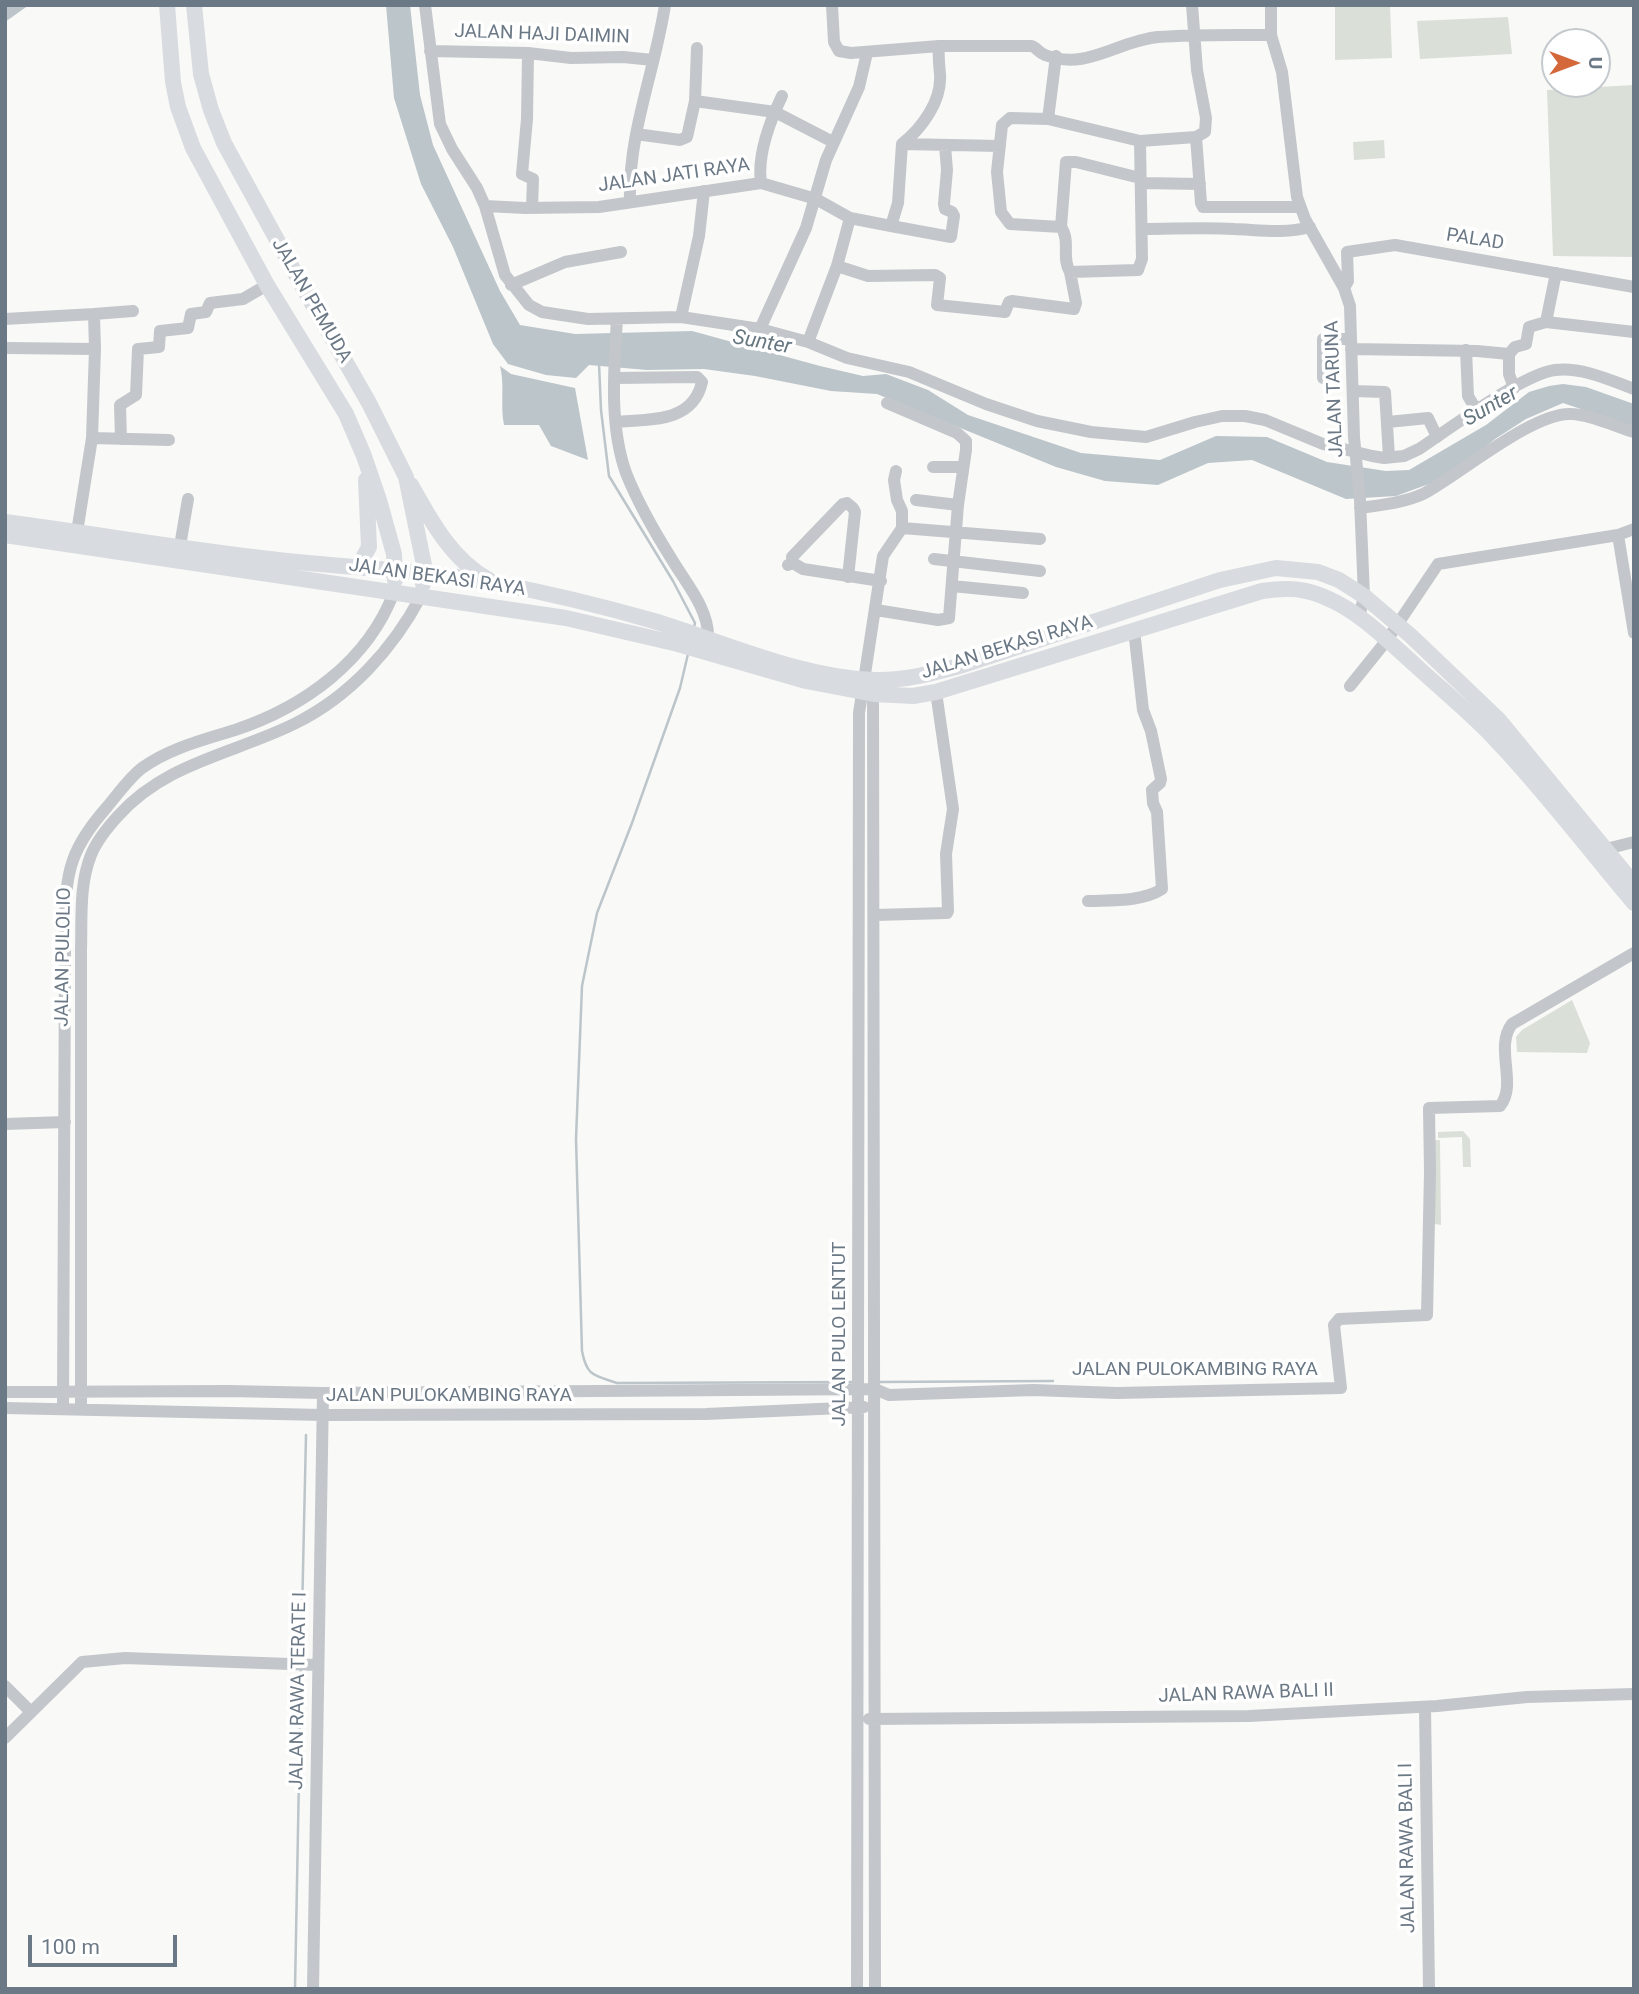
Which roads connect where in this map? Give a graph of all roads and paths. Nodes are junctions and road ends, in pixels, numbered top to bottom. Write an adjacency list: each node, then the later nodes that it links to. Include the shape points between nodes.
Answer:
1 (167, 5): 46 (main road, JALAN PEMUDA, via 173,82 193,148)
2 (194, 5): 84 (main road, JALAN PEMUDA, via 201,74 224,143)
3 (425, 5): 12 (street)
4 (665, 5): 16 (street)
5 (832, 5): 14 (street, via 834,42 839,51)
6 (1192, 5): 9 (street)
7 (1271, 5): 8 (street, JALAN TARUNA)
8 (1271, 35): 9 (street); 35 (street, JALAN TARUNA, via 1282,72)
9 (1192, 36): 15 (street, via 1134,41 1083,60); 22 (street, via 1206,129)
10 (939, 46): 14 (street); 15 (street, via 1031,46); 25 (street, via 937,96 926,120)
11 (696, 48): 18 (street)
12 (430, 51): 13 (street, JALAN HAJI DAIMIN); 34 (street, via 440,124)
13 (528, 53): 16 (street, JALAN HAJI DAIMIN); 36 (street, via 522,174 533,179)
14 (867, 53): 24 (street, via 859,88)
15 (1056, 56): 20 (street)
16 (653, 60): 21 (street)
17 (782, 96): 19 (street)
18 (695, 101): 19 (street); 21 (street, via 687,137)
19 (775, 112): 24 (street); 29 (street, via 762,155)
20 (1048, 119): 23 (street); 27 (street, via 1010,118 1002,125)
21 (636, 134): 33 (street)
22 (1196, 137): 23 (street); 30 (street)
23 (1140, 141): 28 (street)
24 (833, 142): 32 (street)
25 (902, 144): 26 (street); 38 (street, via 898,203)
26 (945, 146): 27 (street); 38 (street, JALAN JATI RAYA, via 944,204 954,216 951,237)
27 (1000, 146): 39 (street, via 997,172 1006,221)
28 (1141, 180): 30 (street); 39 (street, via 1076,162 1065,164); 41 (street)
29 (761, 183): 31 (street, JALAN JATI RAYA); 32 (street, JALAN JATI RAYA)
30 (1200, 184): 35 (street, via 1202,205)
31 (704, 191): 33 (street, JALAN JATI RAYA); 52 (street, via 693,271)
32 (816, 199): 37 (street, JALAN JATI RAYA); 56 (street)
33 (630, 201): 36 (street, JALAN JATI RAYA)
34 (485, 206): 36 (street, JALAN JATI RAYA); 47 (street)
35 (1300, 207): 40 (street, JALAN TARUNA)
36 (532, 208)
37 (850, 218): 38 (street, JALAN JATI RAYA); 43 (street)
38 (891, 226)
39 (1061, 227): 44 (street)
40 (1310, 227): 41 (street, via 1267,232); 49 (street, JALAN TARUNA)
41 (1142, 229): 44 (street, via 1138,270)
42 (621, 252): 47 (street, via 565,262)
43 (837, 266): 44 (street, via 868,276 935,275 940,278 937,305 1005,312 1012,301 1075,308); 58 (street)
44 (1070, 272)
45 (1556, 273): 48 (street, PALAD); 49 (street, PALAD, via 1395,245 1348,252); 55 (street)
46 (267, 285): 76 (street, via 243,299 210,303 206,312 191,314 188,328 160,331 159,347 138,349 136,395 120,405); 79 (main road, JALAN PEMUDA, via 339,402)
47 (511, 285): 54 (street, via 542,312)
48 (1634, 287)
49 (1344, 288): 59 (street, JALAN TARUNA, via 1350,306)
50 (133, 311): 51 (street)
51 (94, 314): 53 (street); 61 (street)
52 (681, 317): 54 (street); 56 (street)
53 (5, 319)
54 (617, 322): 64 (street)
55 (1546, 322): 57 (street); 63 (street, via 1530,327 1526,344)
56 (760, 329): 58 (street)
57 (1634, 332)
58 (808, 342): 78 (street, via 847,358 909,372 1050,424 1146,437 1222,416 1245,416)
59 (1351, 344): 62 (street); 65 (street, via 1324,339); 68 (street, JALAN TARUNA)
60 (7, 348): 61 (street)
61 (95, 349): 75 (street)
62 (1466, 350): 63 (street); 70 (street, via 1468,396)
63 (1509, 354): 66 (street)
64 (615, 376): 71 (street); 71 (street, via 697,377 702,382 697,400 687,409)
65 (1323, 378)
66 (1514, 388): 67 (street, via 1545,372 1568,370); 70 (street)
67 (1634, 389)
68 (1353, 391): 72 (street, via 1385,392); 78 (street, JALAN TARUNA)
69 (887, 404): 82 (street, via 964,438)
70 (1477, 411): 74 (street)
71 (616, 422): 120 (street, via 625,470 638,501 696,598 707,623)
72 (1388, 422): 74 (street, via 1428,418); 80 (street)
73 (1634, 432): 87 (street, via 1573,414 1547,418 1419,495 1403,501)
74 (1437, 437): 80 (street, via 1404,456)
75 (92, 438): 76 (street); 92 (street)
76 (121, 439): 77 (street)
77 (169, 440)
78 (1356, 455): 80 (street); 87 (street, JALAN TARUNA)
79 (364, 456): 101 (main road, via 369,547); 102 (main road, JALAN PEMUDA)
80 (1389, 457)
81 (933, 467): 82 (street)
82 (963, 467): 88 (street)
83 (896, 471): 90 (street)
84 (406, 477): 104 (main road, JALAN PEMUDA); 107 (main road, via 462,561)
85 (188, 499): 97 (street)
86 (916, 500): 88 (street)
87 (1360, 504): 112 (street, JALAN TARUNA)
88 (958, 505): 93 (street)
89 (5, 522): 92 (main road, JALAN BEKASI RAYA)
90 (902, 528): 93 (street); 106 (street, via 884,554)
91 (1634, 529): 95 (street)
92 (77, 532): 97 (main road, JALAN BEKASI RAYA)
93 (956, 533): 96 (street); 100 (street)
94 (5, 535): 99 (main road, JALAN BEKASI RAYA)
95 (1618, 535): 115 (street, via 1438,564); 117 (street)
96 (1040, 539)
97 (180, 546): 99 (main road, JALAN BEKASI RAYA)
98 (934, 559): 100 (street)
99 (231, 560): 101 (main road, JALAN BEKASI RAYA); 109 (main road, JALAN BEKASI RAYA)
100 (953, 561): 103 (street); 108 (street)
101 (358, 567): 102 (main road, JALAN BEKASI RAYA)
102 (396, 570): 104 (main road, JALAN BEKASI RAYA); 109 (main road, JALAN PEMUDA)
103 (1040, 570)
104 (425, 573): 107 (main road, JALAN BEKASI RAYA); 111 (main road, JALAN PEMUDA)
105 (848, 577): 105 (street, via 855,512 843,504 789,564); 106 (street)
106 (881, 581): 113 (street)
107 (496, 583): 118 (main road, JALAN BEKASI RAYA, via 657,622)
108 (952, 586): 110 (street); 113 (street, via 947,620)
109 (394, 592): 111 (main road, JALAN BEKASI RAYA); 121 (street, JALAN PULOLIO)
110 (1023, 593)
111 (421, 596): 118 (main road, JALAN BEKASI RAYA); 122 (street, JALAN PULOLIO)
112 (1364, 596): 114 (street, JALAN TARUNA); 115 (main road, JALAN BEKASI RAYA); 123 (main road, JALAN BEKASI RAYA, via 1318,572 1276,568 1220,580 945,670)
113 (876, 610): 123 (street)
114 (1359, 618): 116 (main road, JALAN BEKASI RAYA, via 1326,597 1290,587); 119 (main road, JALAN BEKASI RAYA)
115 (1398, 625): 119 (street); 129 (main road, JALAN BEKASI RAYA, via 1499,720)
116 (1134, 629): 125 (main road, JALAN BEKASI RAYA); 131 (street, via 1143,710 1161,779 1152,790 1161,891 1132,899)
117 (1634, 633)
118 (678, 637): 120 (main road, JALAN BEKASI RAYA)
119 (1387, 640): 124 (street); 132 (main road, JALAN BEKASI RAYA, via 1496,740)
120 (705, 643): 123 (main road, JALAN BEKASI RAYA, via 806,681)
121 (359, 652): 122 (street); 126 (street, JALAN PULOLIO, via 297,703)
122 (376, 663): 127 (street, JALAN PULOLIO, via 319,710)
123 (867, 683): 125 (main road, JALAN BEKASI RAYA, via 913,696); 133 (street, JALAN PULO LENTUT); 141 (street, JALAN PULO LENTUT)
124 (1350, 687)
125 (936, 692): 133 (street, via 953,809 946,853 948,911)
126 (237, 729): 127 (street); 134 (street, JALAN PULOLIO, via 180,747 141,769 94,822 73,860 67,885)
127 (244, 744): 135 (street, JALAN PULOLIO, via 171,773 133,800 100,836 83,884)
128 (1634, 842): 129 (street)
129 (1606, 849): 130 (main road, JALAN BEKASI RAYA)
130 (1634, 884)
131 (1088, 901)
132 (1634, 903)
133 (875, 915): 142 (street, JALAN PULO LENTUT)
134 (65, 950): 135 (street); 137 (street, JALAN PULOLIO)
135 (81, 950): 138 (street, JALAN PULOLIO)
136 (1634, 953): 147 (street, JALAN PULOKAMBING RAYA, via 1512,1024 1506,1037 1505,1098 1500,1106 1429,1108 1427,1315 1339,1319 1334,1325 1341,1388)
137 (65, 997): 138 (street); 139 (street, JALAN PULOLIO)
138 (81, 997): 145 (street, JALAN PULOLIO)
139 (65, 1122): 140 (street); 144 (street, JALAN PULOLIO)
140 (5, 1124)
141 (859, 1383): 142 (street, JALAN PULOKAMBING RAYA); 146 (street, JALAN PULOKAMBING RAYA); 149 (street, JALAN PULO LENTUT)
142 (875, 1383): 147 (street, JALAN PULOKAMBING RAYA); 148 (street, JALAN PULO LENTUT)
143 (5, 1392): 144 (street, JALAN PULOKAMBING RAYA)
144 (62, 1393): 145 (street, JALAN PULOKAMBING RAYA); 151 (street, JALAN PULOLIO)
145 (81, 1393): 146 (street, JALAN PULOKAMBING RAYA); 152 (street, JALAN PULOLIO)
146 (323, 1393): 153 (street, JALAN RAWA TERATE I)
147 (889, 1395): 148 (street)
148 (875, 1406): 149 (street, JALAN PULOKAMBING RAYA); 160 (street, JALAN PULO LENTUT)
149 (859, 1407): 153 (street, JALAN PULOKAMBING RAYA, via 706,1414); 159 (street, JALAN PULO LENTUT)
150 (5, 1408): 151 (street, JALAN PULOKAMBING RAYA)
151 (62, 1408): 152 (street, JALAN PULOKAMBING RAYA)
152 (81, 1408): 153 (street, JALAN PULOKAMBING RAYA)
153 (323, 1415): 154 (street, JALAN RAWA TERATE I)
154 (312, 1665): 158 (street, via 125,1658 82,1662); 162 (street, JALAN RAWA TERATE I)
155 (5, 1686): 158 (street)
156 (1634, 1694): 157 (street, JALAN RAWA BALI II, via 1527,1697)
157 (1425, 1707): 160 (street, JALAN RAWA BALI II, via 1250,1716); 165 (street, JALAN RAWA BALI I)
158 (31, 1712): 161 (street)
159 (858, 1719): 160 (street, JALAN RAWA BALI II); 163 (street, JALAN PULO LENTUT)
160 (875, 1719): 164 (street, JALAN PULO LENTUT)
161 (5, 1738)
162 (313, 1989)
163 (857, 1989)
164 (876, 1989)
165 (1429, 1989)

